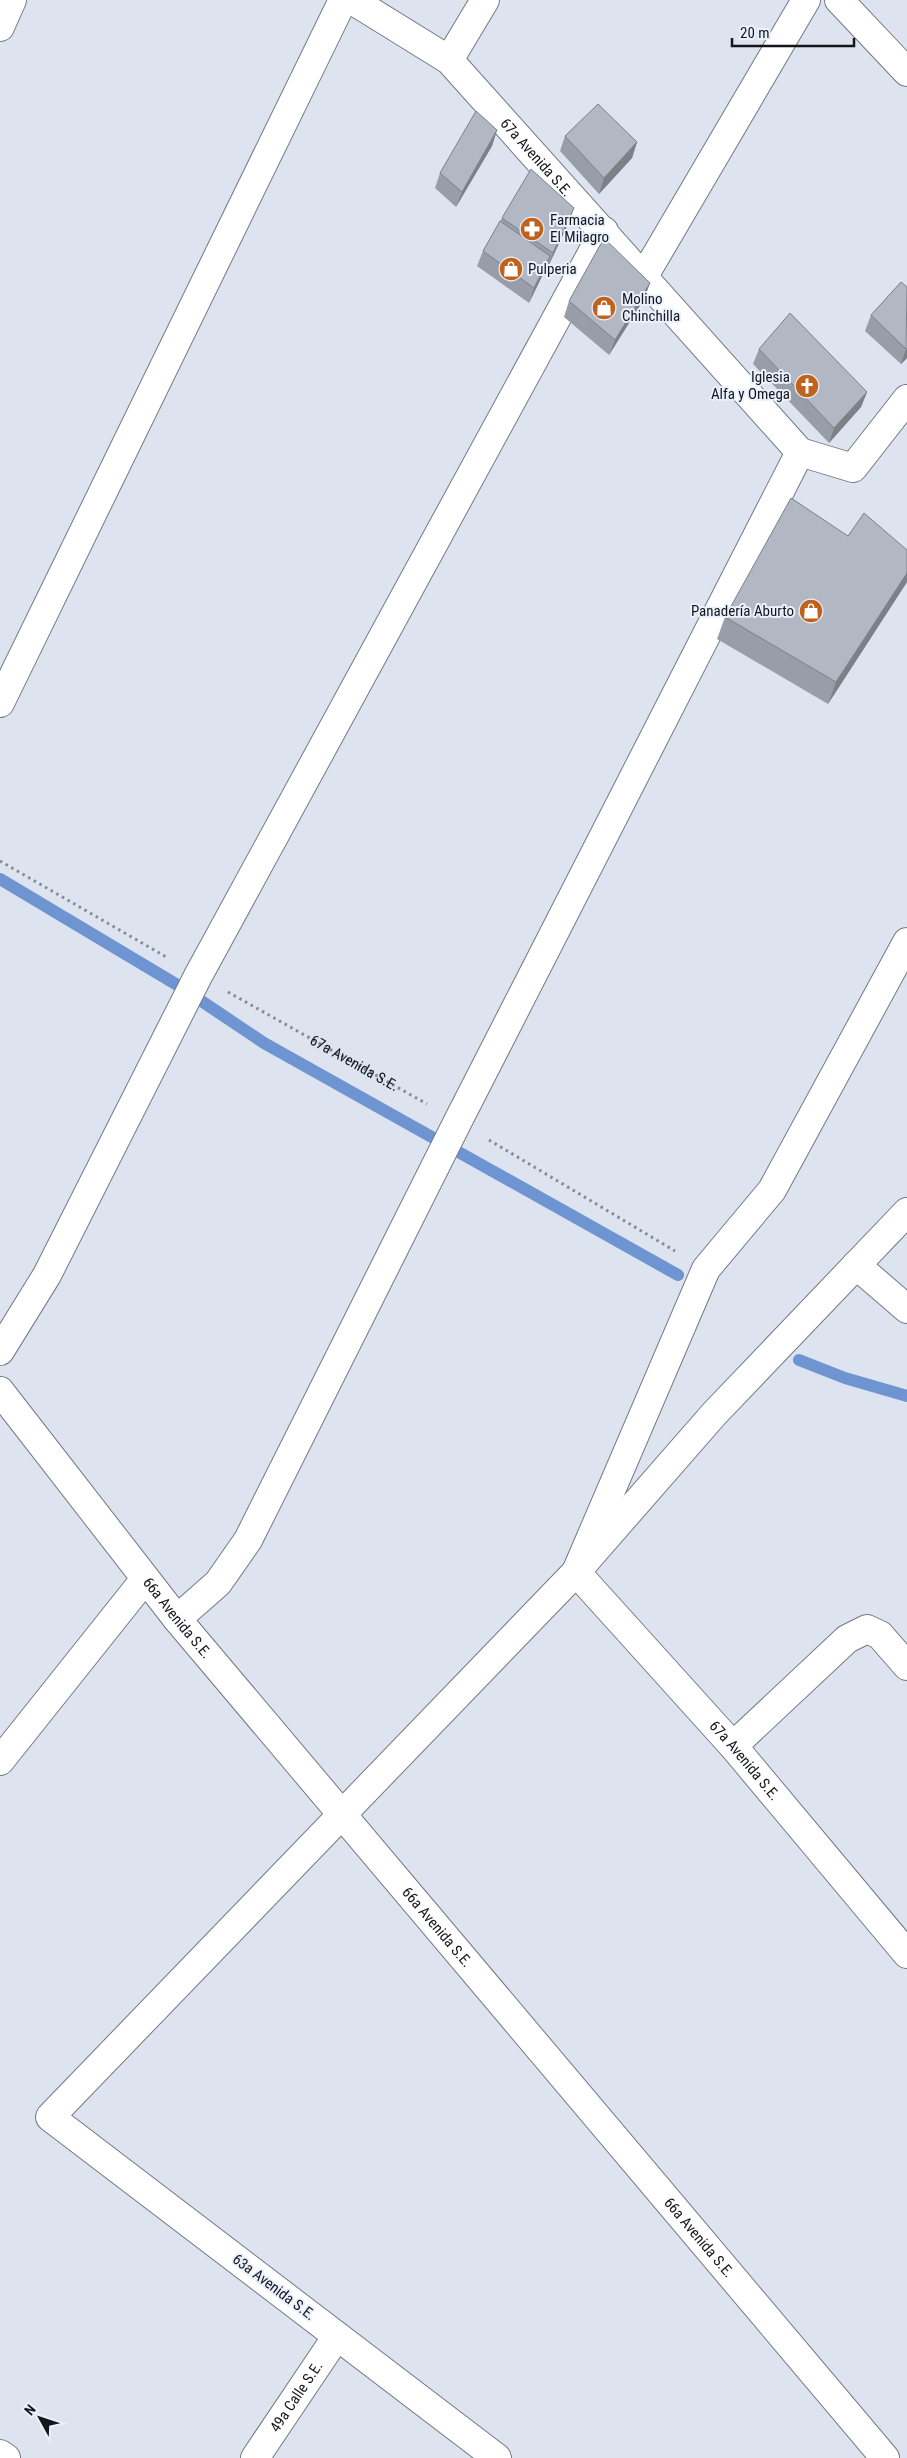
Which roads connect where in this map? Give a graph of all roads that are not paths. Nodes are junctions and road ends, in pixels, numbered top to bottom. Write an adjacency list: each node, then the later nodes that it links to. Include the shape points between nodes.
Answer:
1 (12, 0): 7 (street)
2 (343, 0): 14 (street)
3 (352, 0): 8 (street, 67a Avenida S.E.)
4 (485, 0): 8 (street)
5 (806, 0): 11 (street)
6 (839, 0): 9 (street)
7 (0, 27)
8 (449, 60): 10 (street, 67a Avenida S.E.)
9 (907, 72)
10 (604, 231): 11 (street, 67a Avenida S.E.); 19 (street, via 198,976 47,1275)
11 (644, 276): 13 (street, 67a Avenida S.E.)
12 (907, 399): 13 (street, via 853,468)
13 (800, 452): 23 (street, via 248,1540 218,1583)
14 (0, 704)
15 (907, 942): 21 (street, via 772,1190 706,1269)
16 (907, 1212): 17 (street)
17 (856, 1265): 18 (street); 21 (street, via 714,1414)
18 (907, 1309)
19 (0, 1350)
20 (0, 1391): 22 (street, 66a Avenida S.E.)
21 (576, 1572): 25 (street, 67a Avenida S.E.); 27 (street)
22 (146, 1579): 23 (street, 66a Avenida S.E.); 26 (street)
23 (177, 1619): 27 (street, 66a Avenida S.E.)
24 (907, 1666): 25 (street, via 880,1635 867,1629 847,1639)
25 (733, 1746): 28 (street, 67a Avenida S.E.)
26 (0, 1761)
27 (341, 1813): 29 (street, 63a Avenida S.E., via 50,2117); 34 (street, 66a Avenida S.E.)
28 (907, 1954)
29 (337, 2336): 32 (street, 49a Calle S.E.); 33 (street, 63a Avenida S.E.)
30 (0, 2454): 31 (street)
31 (6, 2458)
32 (255, 2458)
33 (497, 2458)
34 (885, 2458)

